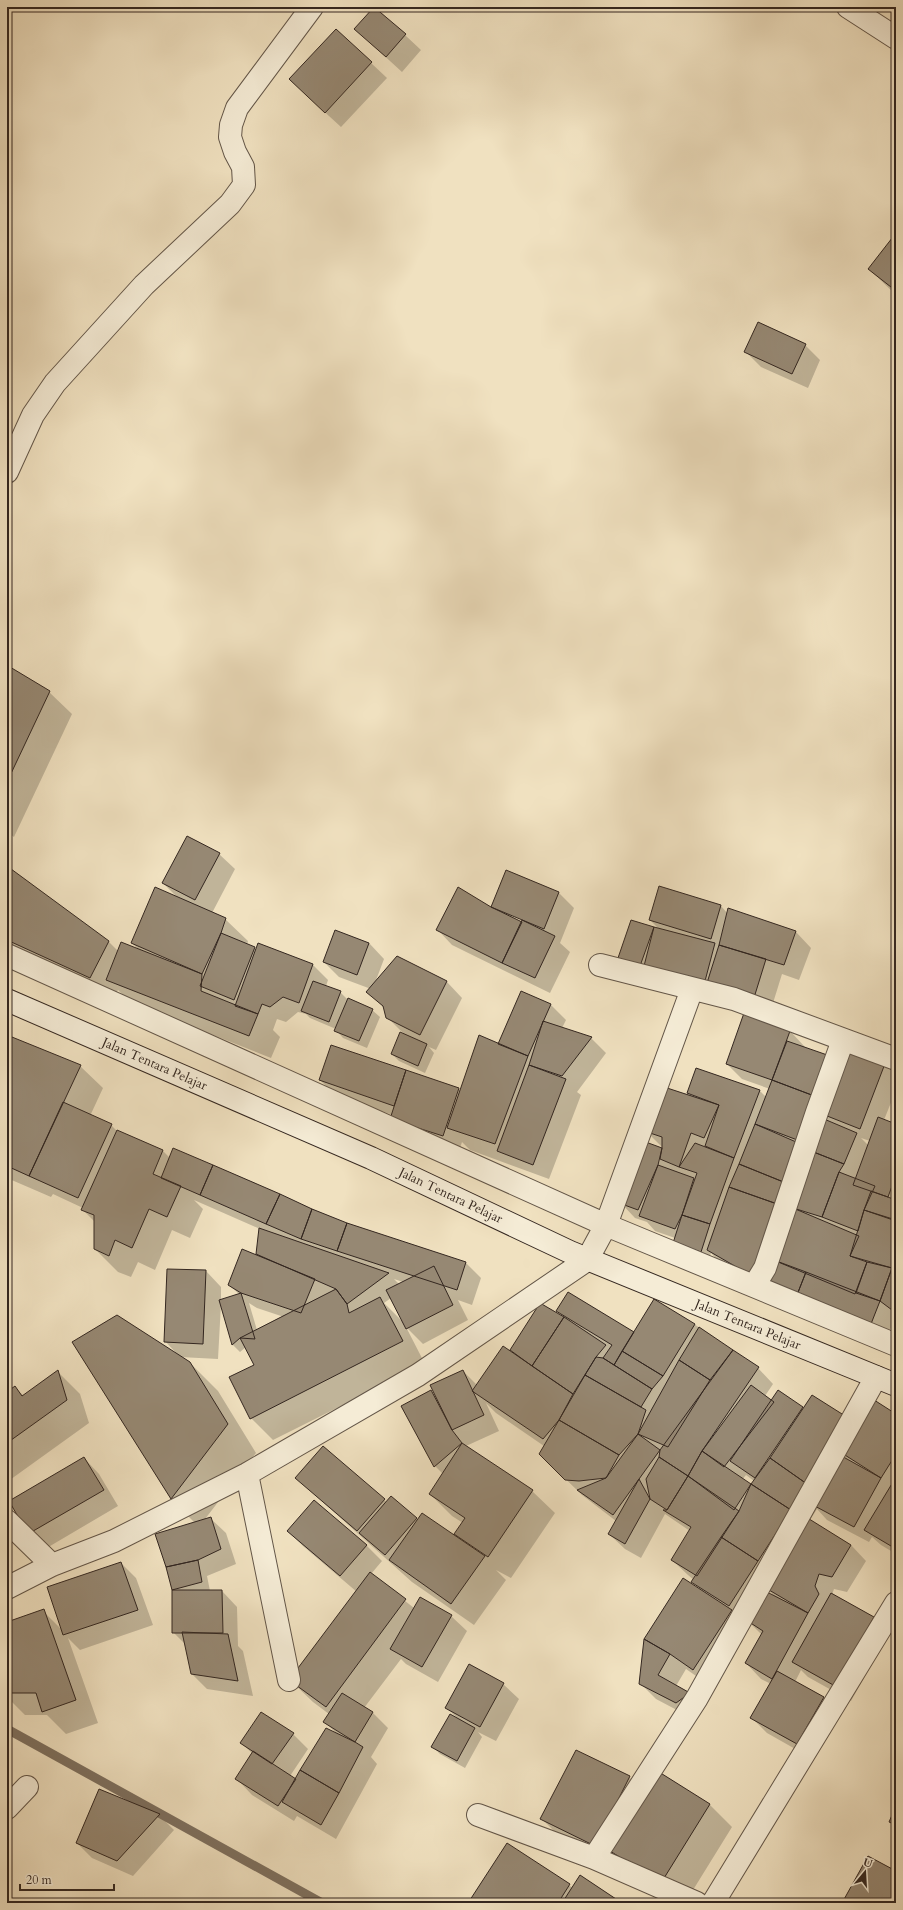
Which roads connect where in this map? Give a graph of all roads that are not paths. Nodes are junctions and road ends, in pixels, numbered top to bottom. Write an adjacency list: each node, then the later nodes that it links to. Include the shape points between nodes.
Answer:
1 (312, 7): 4 (street, via 237,108 230,138 243,167 244,185 230,204 144,285 55,383 34,415)
2 (848, 7): 3 (street)
3 (896, 38)
4 (7, 472)
5 (7, 955): 11 (street)
6 (600, 965): 7 (street)
7 (692, 989): 9 (street, via 734,999); 11 (street)
8 (7, 1000): 12 (street, Jalan Tentara Pelajar, via 371,1158)
9 (843, 1040): 10 (street); 13 (street, via 816,1112 765,1268)
10 (896, 1059)
11 (606, 1225): 12 (street); 13 (street)
12 (588, 1260): 15 (street, Jalan Tentara Pelajar); 17 (street, via 418,1375)
13 (754, 1286): 14 (street)
14 (896, 1345)
15 (876, 1377): 16 (street, Jalan Tentara Pelajar); 26 (street, via 697,1698)
16 (896, 1385)
17 (248, 1474): 19 (street, via 114,1541); 22 (street)
18 (7, 1521): 19 (street)
19 (52, 1565): 20 (street)
20 (7, 1588)
21 (896, 1603): 28 (street)
22 (289, 1680)
23 (27, 1787): 24 (street)
24 (7, 1808)
25 (478, 1816): 26 (street)
26 (594, 1858): 27 (street)
27 (697, 1903)
28 (713, 1903)

